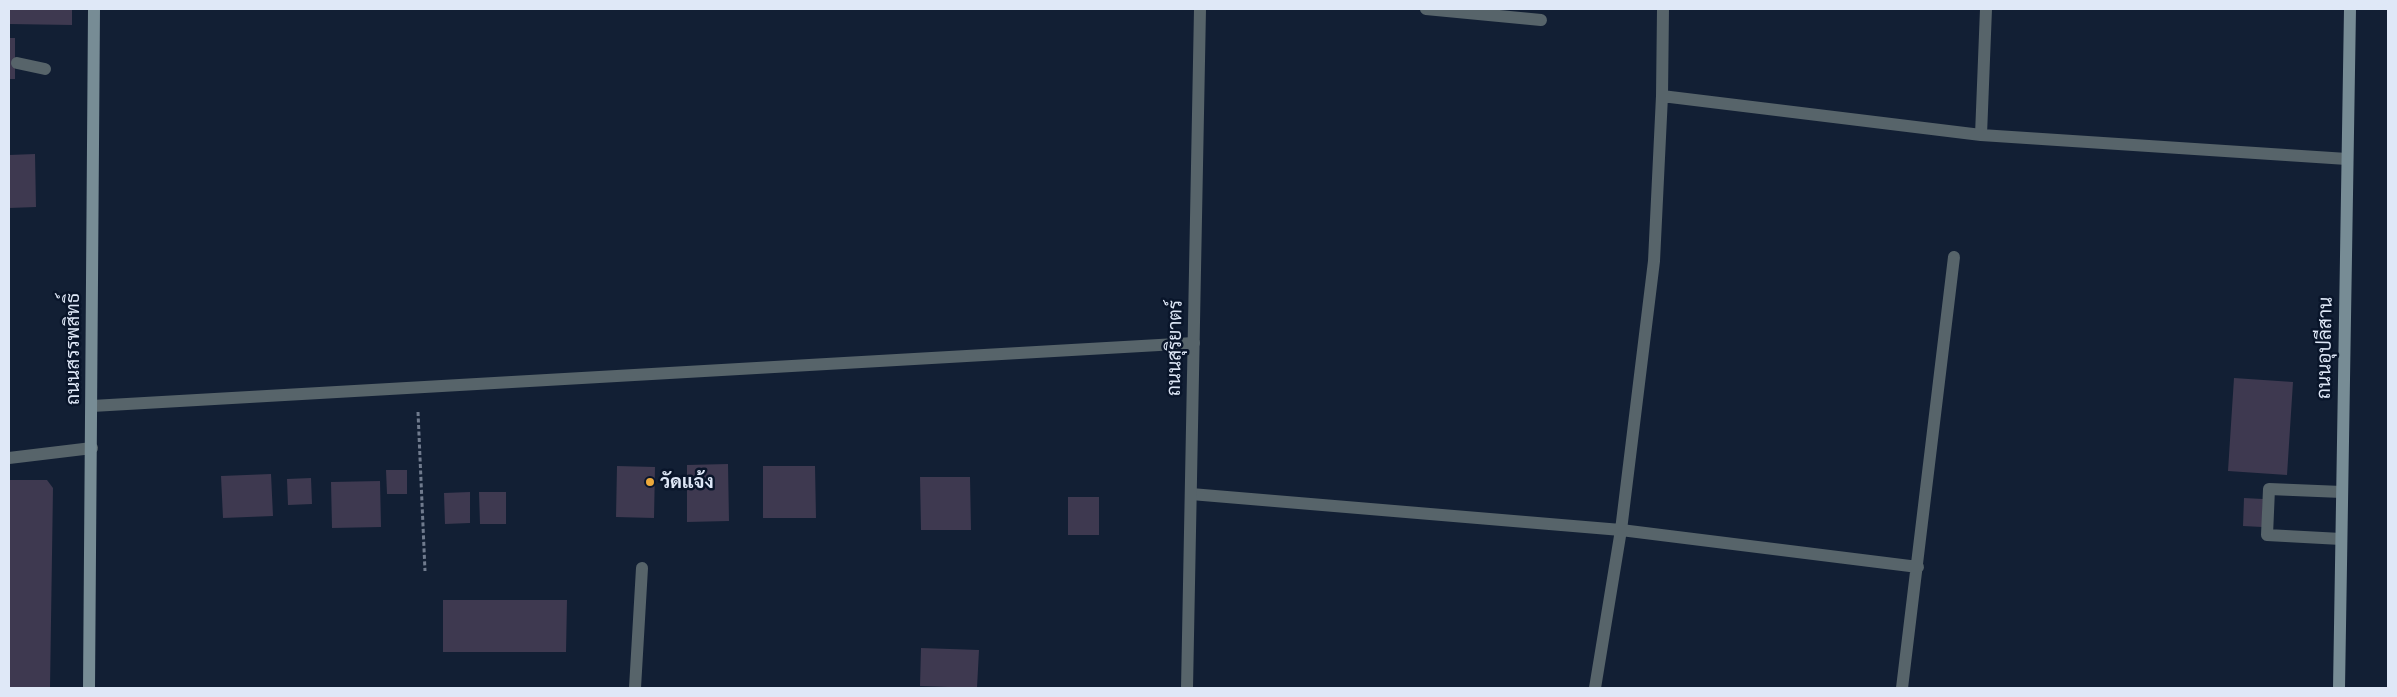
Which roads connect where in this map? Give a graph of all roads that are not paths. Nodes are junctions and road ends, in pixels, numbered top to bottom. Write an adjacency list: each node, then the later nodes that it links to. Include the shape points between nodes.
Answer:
1 (94, 9): 15 (main road, ถนนสรรพสิทธิ์)
2 (1200, 9): 14 (street, ถนนสุริยาตร์)
3 (1426, 9): 7 (street)
4 (1664, 9): 10 (street)
5 (1986, 9): 11 (street)
6 (2350, 9): 12 (main road, ถนนอุปลีสาน)
7 (1541, 20)
8 (17, 63): 9 (street)
9 (45, 69)
10 (1662, 96): 11 (street); 20 (street, via 1654,261)
11 (1981, 134): 12 (street)
12 (2347, 158): 18 (main road, ถนนอุปลีสาน)
13 (1954, 257): 22 (street)
14 (1194, 343): 15 (street); 19 (street, ถนนสุริยาตร์)
15 (92, 406): 16 (main road, ถนนสรรพสิทธิ์)
16 (92, 448): 17 (street); 24 (main road, ถนนสรรพสิทธิ์)
17 (9, 458)
18 (2342, 492): 21 (main road, ถนนอุปลีสาน); 21 (street, via 2269,489 2267,535)
19 (1191, 494): 20 (street); 26 (street, ถนนสุริยาตร์)
20 (1621, 530): 22 (street); 27 (street)
21 (2341, 539): 29 (main road, ถนนอุปลีสาน)
22 (1918, 567): 28 (street)
23 (642, 568): 25 (street)
24 (89, 688)
25 (635, 688)
26 (1187, 688)
27 (1595, 688)
28 (1902, 688)
29 (2339, 688)

